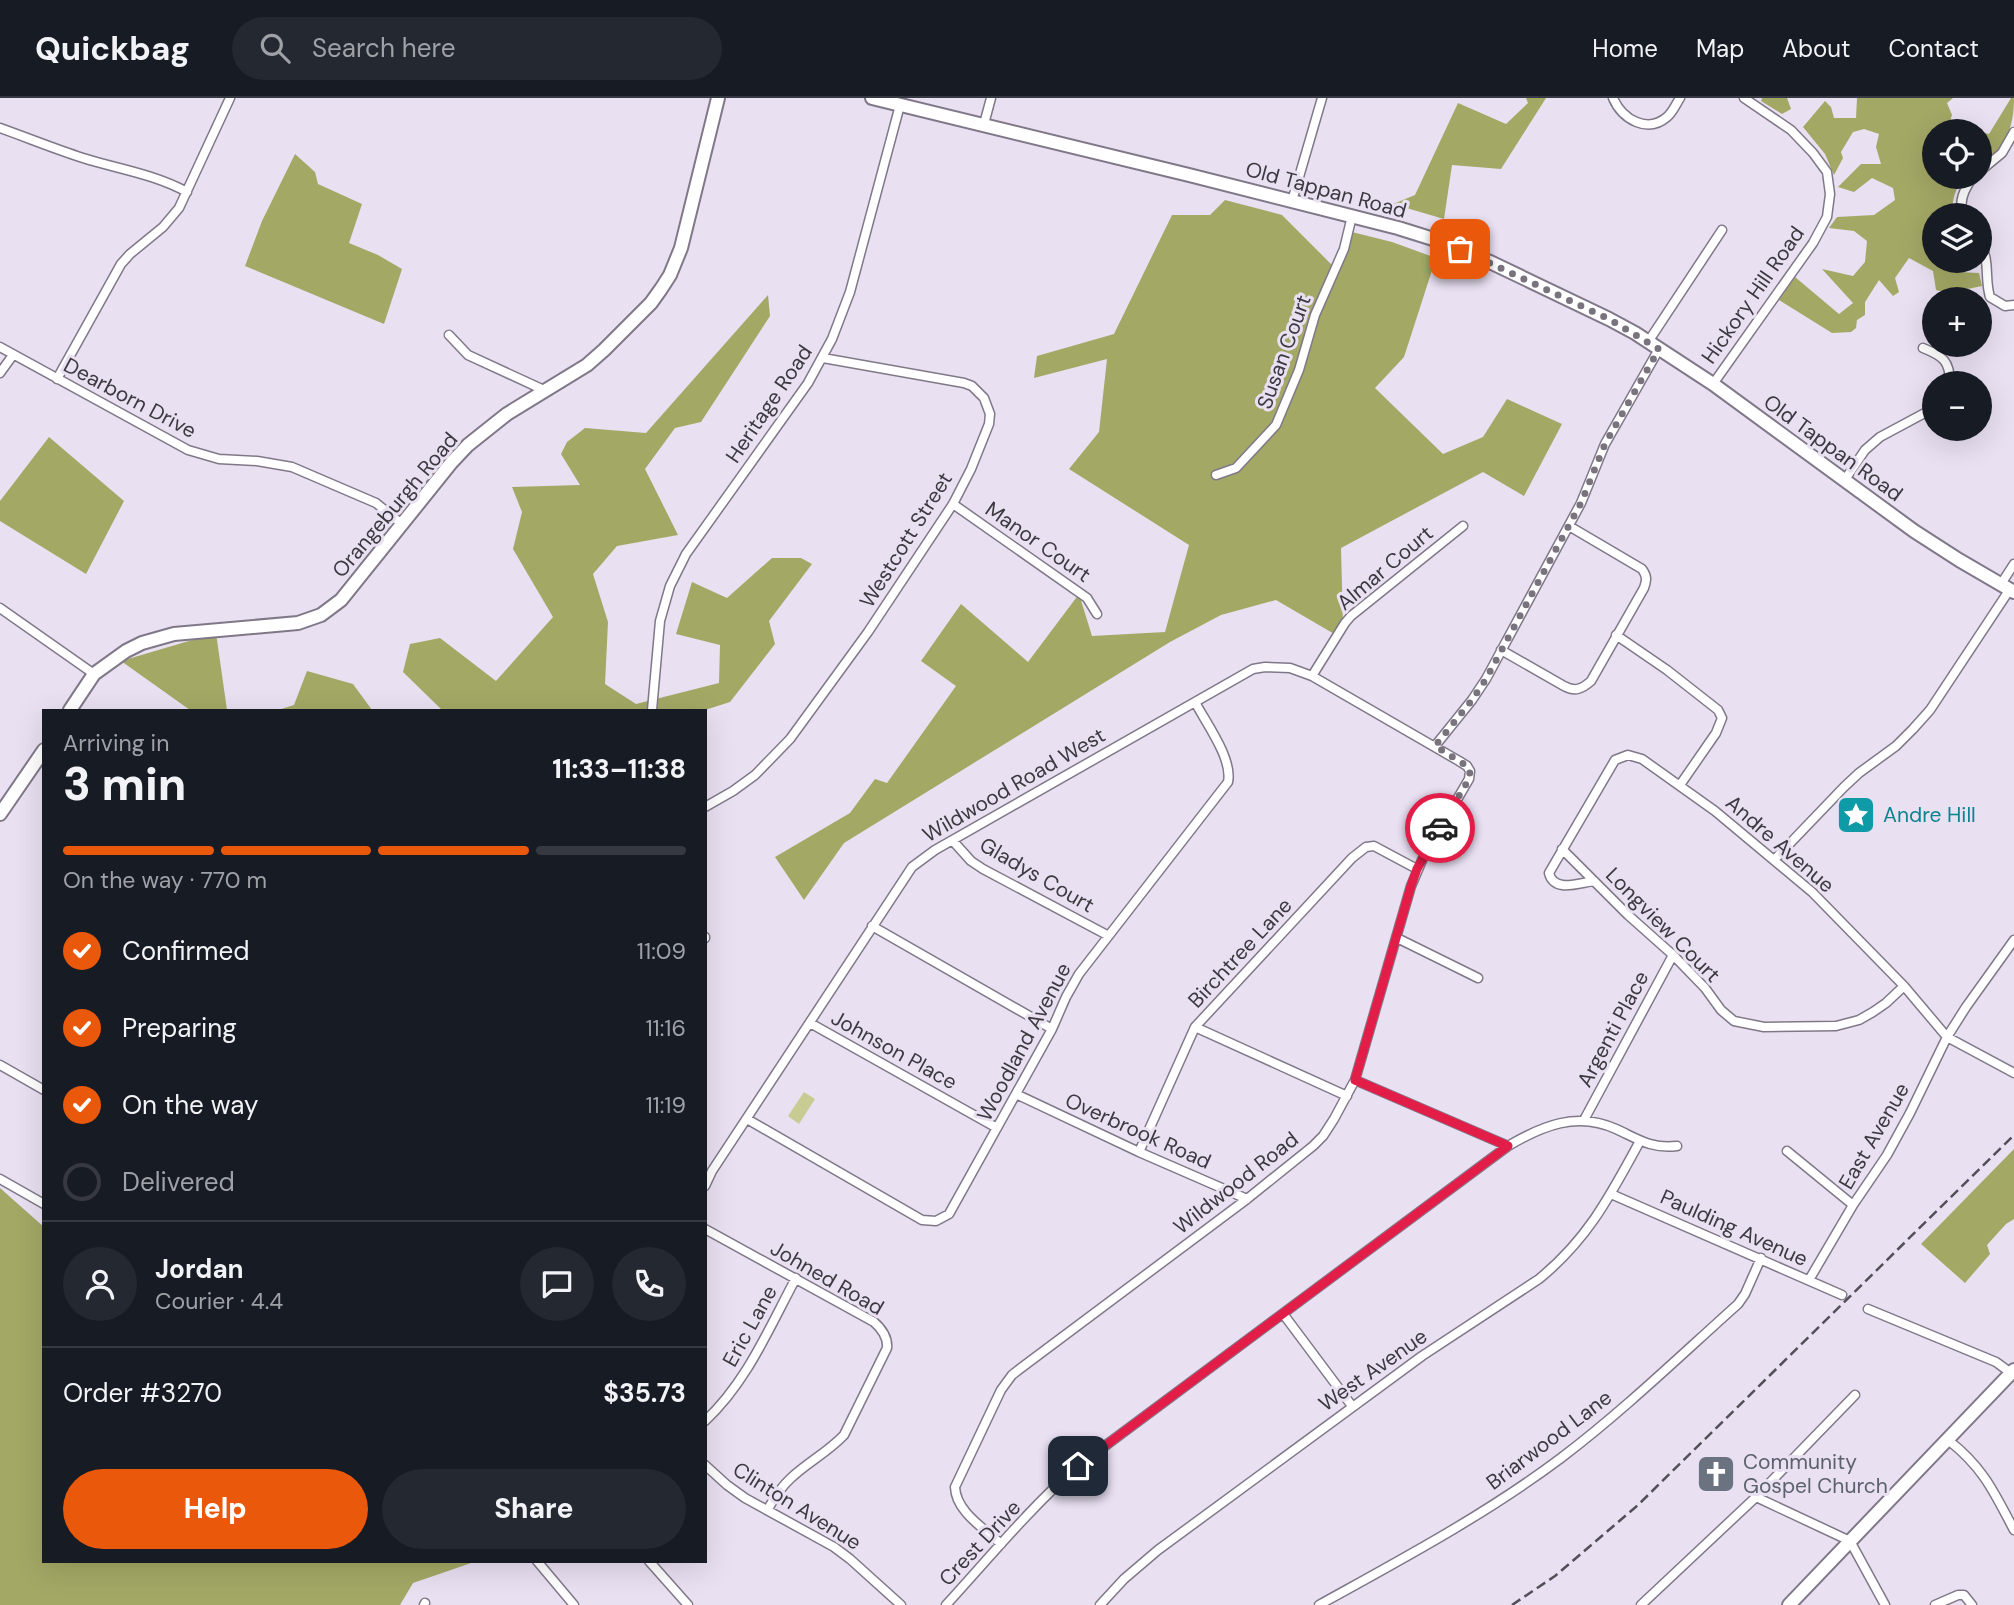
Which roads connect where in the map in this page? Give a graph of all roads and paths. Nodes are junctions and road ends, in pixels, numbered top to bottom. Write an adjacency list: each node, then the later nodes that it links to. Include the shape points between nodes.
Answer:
1 (230, 98): 14 (street)
2 (718, 98): 28 (street, Orangeburgh Road, via 681,248 670,275 651,303 604,350)
3 (872, 98): 9 (street, Old Tappan Road)
4 (991, 98): 10 (street)
5 (1322, 98): 15 (street)
6 (1613, 98): 7 (street, via 1628,119 1644,124 1665,119)
7 (1680, 98)
8 (1744, 98): 27 (street, Hickory Hill Road, via 1791,130 1813,153 1826,172 1830,194 1827,216 1813,243)
9 (900, 105): 10 (street, Old Tappan Road); 24 (street, Heritage Road, via 850,292)
10 (985, 124): 15 (street, Old Tappan Road)
11 (0, 128): 14 (street, via 169,181)
12 (2014, 132): 13 (street)
13 (1992, 161)
14 (187, 191): 26 (street, via 163,228 121,264)
15 (1292, 201): 16 (street, Old Tappan Road)
16 (1352, 216): 21 (street, Old Tappan Road, via 1460,249); 30 (street, Susan Court, via 1276,425 1236,468)
17 (1722, 230): 21 (street)
18 (1987, 273): 19 (street, via 1990,297 2005,306)
19 (2014, 305)
20 (449, 335): 28 (street, via 468,355)
21 (1654, 345): 27 (street, Old Tappan Road); 35 (street)
22 (0, 347): 23 (street, Dearborn Drive)
23 (13, 355): 25 (street); 26 (street, Dearborn Drive)
24 (822, 358): 32 (street, Westcott Street, via 964,383 979,392 988,406 989,424); 46 (street, Heritage Road, via 677,570 660,621)
25 (0, 373)
26 (57, 379): 33 (street, Dearborn Drive, via 188,450 219,459 292,467 376,503)
27 (1713, 384): 31 (street, Old Tappan Road)
28 (545, 391): 33 (street, Orangeburgh Road, via 468,445)
29 (1922, 414): 31 (street, via 1880,437)
30 (1216, 475)
31 (1844, 481): 37 (street, Old Tappan Road, via 1914,531)
32 (953, 505): 39 (street, Manor Court, via 1087,598); 50 (street, Westcott Street, via 869,632 790,739 755,775)
33 (402, 524): 42 (street, Orangeburgh Road, via 341,600 321,615 298,623 156,638 126,651)
34 (1463, 526): 43 (street, Almar Court, via 1351,616)
35 (1569, 526): 40 (street, via 1646,574 1644,588); 41 (street)
36 (2014, 564): 37 (street)
37 (2008, 588): 54 (street, via 1930,710 1896,746 1844,787)
38 (0, 608): 42 (street)
39 (1097, 614)
40 (1616, 635): 41 (street, via 1591,681 1572,690); 49 (street, via 1718,709 1722,718)
41 (1501, 650): 47 (street, via 1472,700)
42 (94, 674): 45 (street, Orangeburgh Road)
43 (1312, 676): 44 (street, Wildwood Road West, via 1290,668 1253,669); 47 (street, Wildwood Road West)
44 (1195, 702): 52 (street, Wildwood Road West); 58 (street, Woodland Avenue, via 1225,757 1228,782)
45 (71, 709)
46 (652, 709)
47 (1435, 746): 55 (street, Wildwood Road, via 1467,766 1469,779)
48 (42, 753): 51 (street)
49 (1680, 785): 53 (street, via 1635,756 1615,760); 54 (street, Andre Avenue)
50 (707, 806)
51 (0, 814)
52 (953, 841): 57 (street, Wildwood Road West, via 912,867); 58 (street, Gladys Court, via 983,869)
53 (1562, 849): 56 (street, Longview Court); 56 (street, via 1549,873 1555,884)
54 (1774, 860): 63 (street, Andre Avenue)
55 (1417, 869): 59 (street, Wildwood Road); 65 (street, Birchtree Lane, via 1374,846 1358,852)
56 (1594, 881): 61 (street, Longview Court)
57 (872, 926): 64 (street, Wildwood Road West); 66 (street)
58 (1107, 935): 66 (street, Woodland Avenue, via 1079,974)
59 (1397, 938): 62 (street); 70 (street, Wildwood Road)
60 (2014, 940): 67 (street, East Avenue)
61 (1673, 956): 63 (street, Longview Court, via 1727,1016 1752,1026 1848,1024); 75 (street, Argenti Place)
62 (1478, 978)
63 (1904, 986): 67 (street, Andre Avenue)
64 (810, 1023): 74 (street, Wildwood Road West); 76 (street, Johnson Place)
65 (1195, 1027): 73 (street); 81 (street, Birchtree Lane)
66 (1052, 1029): 72 (street, Woodland Avenue)
67 (1947, 1037): 69 (street, Andre Avenue); 87 (street, East Avenue, via 1899,1134)
68 (0, 1065): 71 (street)
69 (2014, 1073)
70 (1355, 1080): 73 (street, Wildwood Road); 78 (street)
71 (42, 1089)
72 (1016, 1094): 76 (street, Woodland Avenue); 81 (street, Overbrook Road)
73 (1347, 1096): 85 (street, Wildwood Road, via 1313,1146)
74 (747, 1119): 76 (street, Woodland Avenue, via 929,1222 943,1219 954,1209); 83 (street, Wildwood Road West)
75 (1584, 1120): 77 (street, via 1602,1123); 78 (street, Crest Drive, via 1559,1122)
76 (998, 1128)
77 (1640, 1141): 79 (street); 84 (street, West Avenue)
78 (1508, 1146): 94 (street, Crest Drive)
79 (1677, 1146)
80 (1787, 1151): 87 (street)
81 (1139, 1152): 85 (street, Overbrook Road)
82 (0, 1179): 86 (street)
83 (707, 1182)
84 (1611, 1194): 89 (street, Paulding Avenue); 97 (street, West Avenue, via 1589,1228 1554,1267)
85 (1247, 1199): 105 (street, Wildwood Road, via 1006,1382 955,1487 963,1509)
86 (42, 1203)
87 (1853, 1205): 91 (street, East Avenue)
88 (707, 1230): 90 (street, Johned Road)
89 (1761, 1258): 91 (street, Paulding Avenue); 113 (street, Briarwood Lane, via 1738,1304 1581,1442 1447,1534)
90 (796, 1278): 98 (street, Eric Lane, via 747,1371); 102 (street, Johned Road, via 874,1322 885,1335 887,1348 844,1435 792,1477)
91 (1809, 1280): 92 (street, Paulding Avenue)
92 (1842, 1295)
93 (1868, 1310): 95 (street, via 1996,1362)
94 (1284, 1315): 97 (street); 105 (street, Crest Drive, via 1078,1466)
95 (2012, 1377): 99 (street)
96 (1855, 1395): 101 (street)
97 (1352, 1406): 112 (street, West Avenue, via 1142,1562)
98 (707, 1419)
99 (1948, 1440): 103 (street, via 1985,1475); 104 (street)
100 (707, 1467): 102 (street, Clinton Avenue, via 727,1485)
101 (1756, 1497): 104 (street); 114 (street)
102 (768, 1509): 108 (street, Clinton Avenue, via 834,1547)
103 (2014, 1530)
104 (1850, 1541): 115 (street); 116 (street)
105 (1001, 1544): 111 (street, Crest Drive)
106 (539, 1563): 109 (street)
107 (651, 1563): 110 (street)
108 (897, 1604)
109 (574, 1605)
110 (688, 1605)
111 (946, 1605)
112 (1100, 1605)
113 (1319, 1605)
114 (1641, 1605)
115 (1789, 1605)
116 (1885, 1605)
117 (1935, 1605): 118 (street, via 1958,1595)
118 (1972, 1605)

